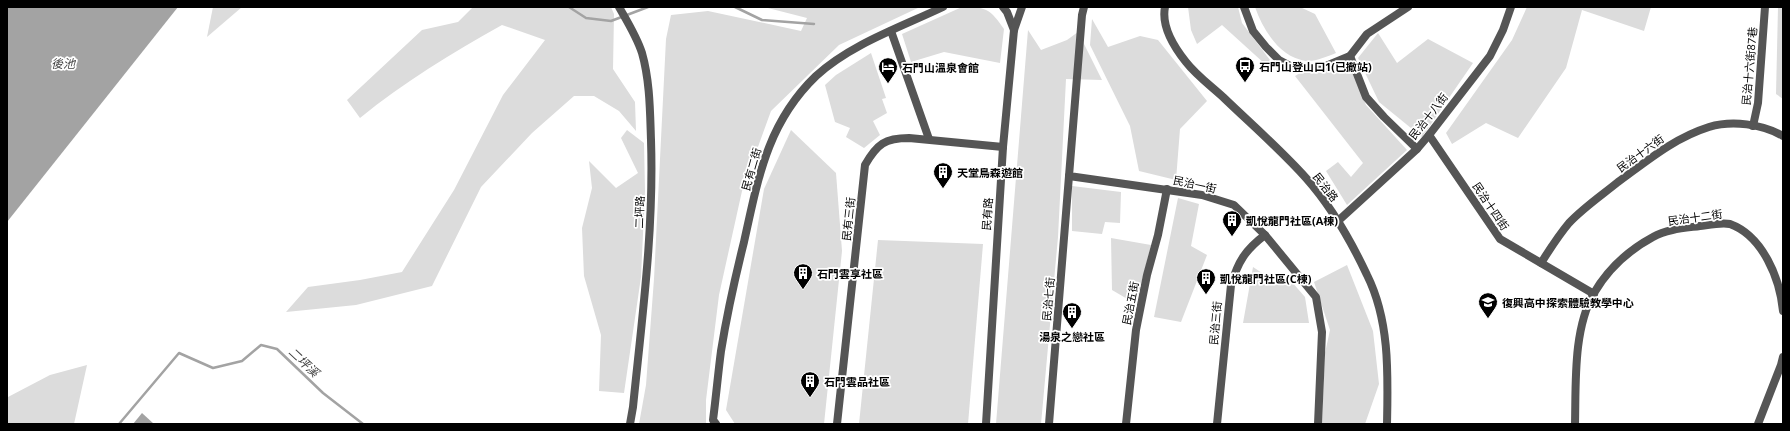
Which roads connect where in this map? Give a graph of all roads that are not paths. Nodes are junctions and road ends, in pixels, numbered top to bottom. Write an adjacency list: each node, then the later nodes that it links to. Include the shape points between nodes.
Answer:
1 (619, 7): 28 (street, 二坪路, via 637,41 645,67 652,167 646,287)
2 (943, 7): 12 (street, 民有二街)
3 (1003, 7): 11 (street)
4 (1022, 7): 11 (street, 民有路)
5 (1084, 7): 20 (street)
6 (1165, 7): 22 (street, 民治路, via 1165,28 1186,63 1273,143 1307,179)
7 (1244, 7): 13 (street, via 1253,31 1279,60 1296,69 1321,68)
8 (1408, 7): 13 (street, via 1367,34)
9 (1511, 7): 15 (street, 民治十八街, via 1490,56)
10 (1765, 7): 14 (street, 民治十六街87巷, via 1758,103)
11 (1014, 30): 18 (street, 民有路)
12 (891, 31): 17 (street); 29 (street, 民有二街, via 836,60 816,76 784,116 771,141 761,168 734,284 721,351 714,420)
13 (1350, 56): 19 (street, via 1366,97)
14 (1753, 126): 16 (street, 民治十六街, via 1775,131); 24 (street, 民治十六街, via 1730,124 1709,127 1669,144 1571,222 1555,240)
15 (1429, 135): 19 (street, 民治十八街); 24 (street, 民治十四街, via 1500,239)
16 (1783, 136)
17 (929, 140): 18 (street, 民有三街); 30 (street, 民有三街, via 896,138 883,143 873,151 866,165)
18 (1003, 146): 31 (street, 民有路)
19 (1417, 149): 22 (street, 民治十八街)
20 (1069, 176): 21 (street, 民治一街); 32 (street, 民治七街)
21 (1167, 189): 23 (street, 民治一街, via 1202,195 1234,205); 33 (street, 民治五街, via 1136,330)
22 (1338, 221): 36 (street, 民治路, via 1368,275 1376,295 1386,344)
23 (1265, 235): 34 (street, 民治三街, via 1236,266 1231,285); 35 (street, 民治一街, via 1316,297 1322,332)
24 (1541, 263): 25 (street, 民治十四街)
25 (1594, 294): 26 (street, 民治十二街, via 1610,270 1630,252 1654,236 1678,229 1729,224 1756,242 1775,272); 37 (street, 民治十二街, via 1586,313 1577,350)
26 (1783, 311)
27 (1783, 357): 38 (street)
28 (630, 424)
29 (716, 424)
30 (837, 424)
31 (986, 424)
32 (1049, 424)
33 (1126, 424)
34 (1217, 424)
35 (1318, 424)
36 (1386, 424)
37 (1575, 424)
38 (1758, 424)

